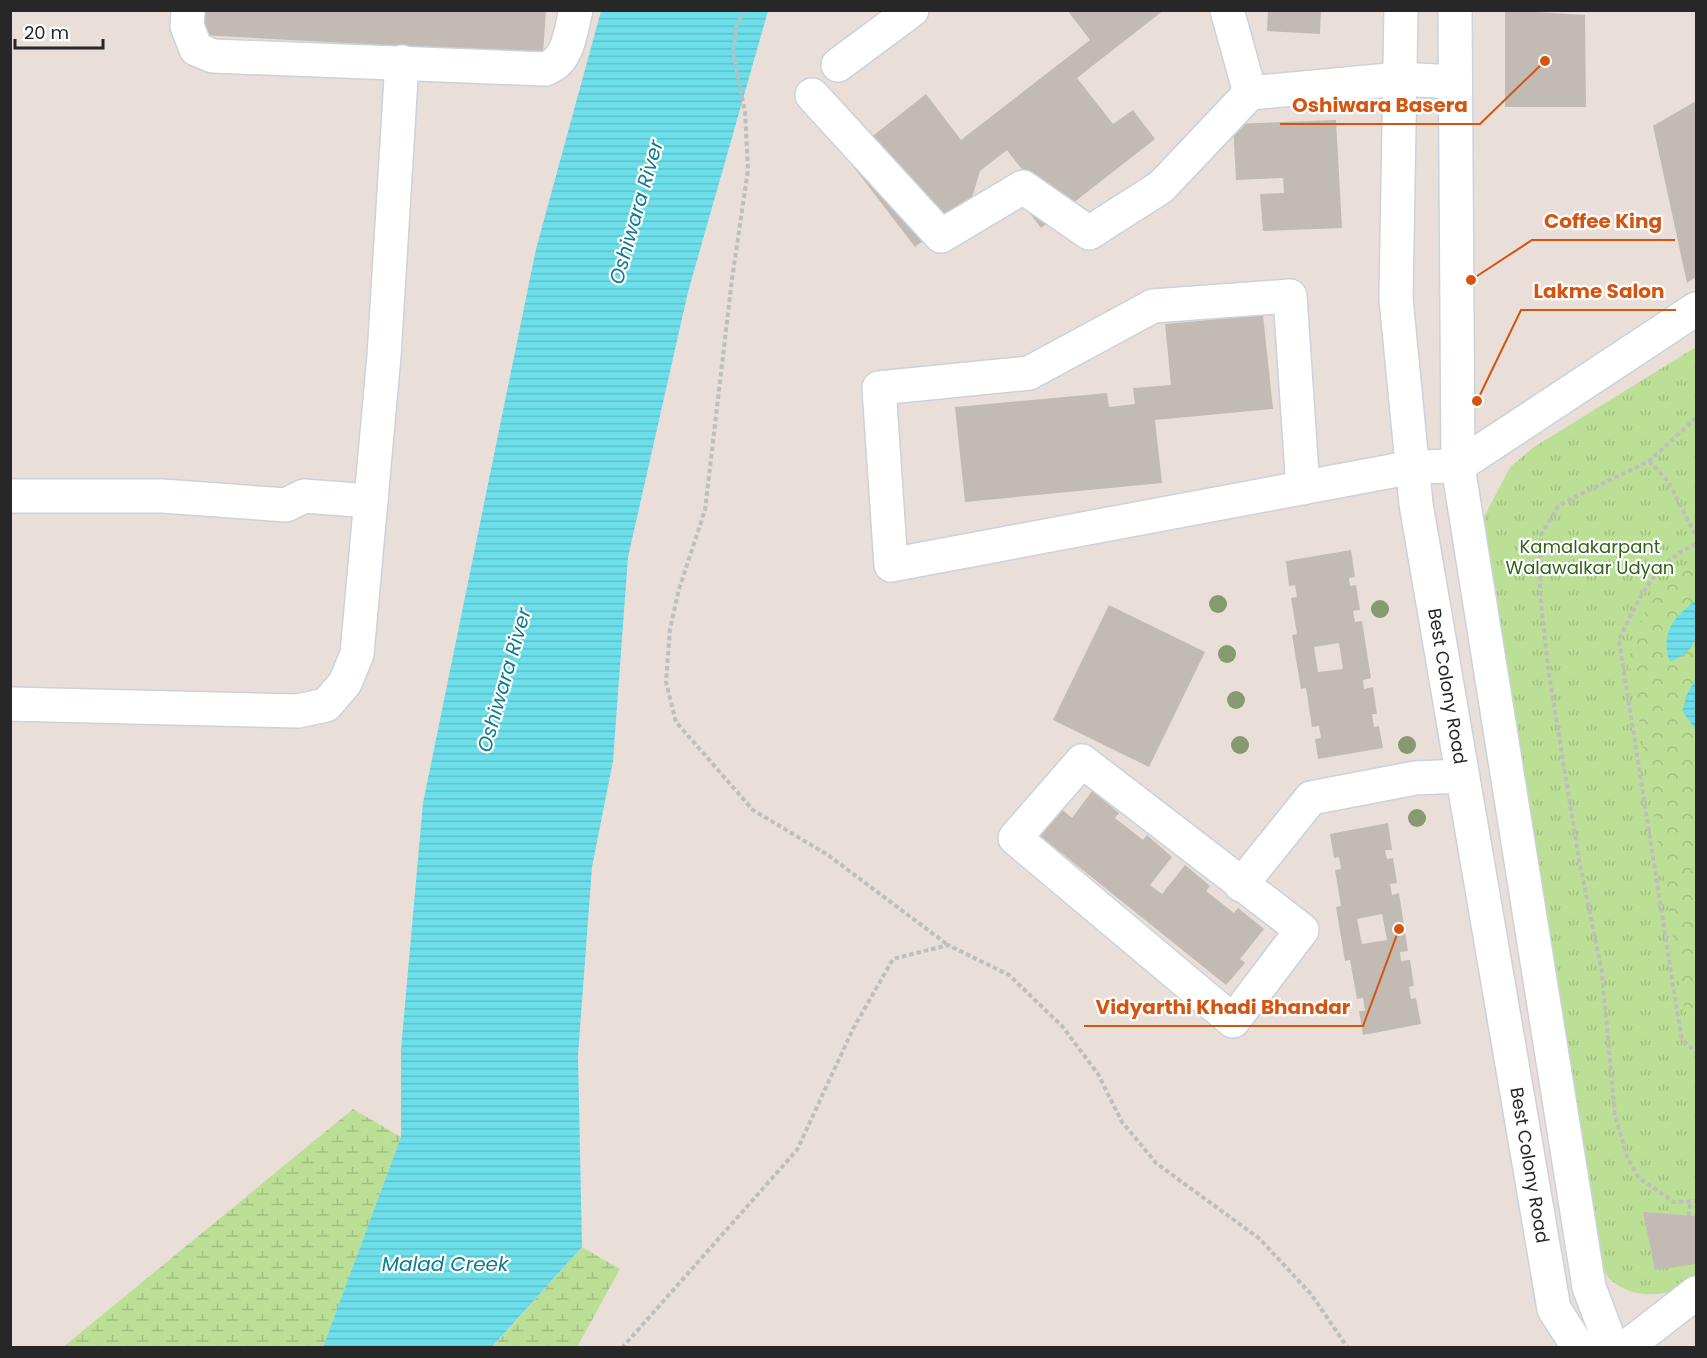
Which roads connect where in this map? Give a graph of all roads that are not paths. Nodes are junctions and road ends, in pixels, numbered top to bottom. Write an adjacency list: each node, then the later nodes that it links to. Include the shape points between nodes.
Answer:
1 (188, 10): 7 (street, via 187,26 196,49 213,56)
2 (576, 10): 7 (street, via 564,55 557,65 545,69)
3 (912, 10): 8 (street)
4 (1227, 10): 11 (street)
5 (1401, 10): 9 (street, Best Colony Road)
6 (1455, 10): 10 (street)
7 (402, 62): 18 (street)
8 (838, 64)
9 (1400, 79): 10 (street); 11 (street); 15 (street, Best Colony Road, via 1396,299)
10 (1455, 82): 14 (street)
11 (1250, 93): 12 (street, via 1161,187 1089,233 1023,187 941,236)
12 (812, 95)
13 (1696, 309): 14 (street)
14 (1458, 466): 15 (street); 24 (street, via 1589,1287)
15 (1413, 467): 16 (street); 20 (street, Best Colony Road)
16 (1304, 488): 16 (street, via 891,565 879,388 1029,373 1153,306 1290,296)
17 (10, 496): 18 (street, via 162,496 286,505 304,496)
18 (371, 501): 19 (street, via 357,654 345,683 326,705 298,711)
19 (10, 704)
20 (1462, 776): 21 (street, via 1415,778 1311,798); 23 (street, Best Colony Road, via 1554,1309)
21 (1241, 885): 21 (street, via 1082,761 1016,838 1233,1021 1302,930)
22 (1696, 1293): 25 (street)
23 (1579, 1347)
24 (1612, 1347)
25 (1625, 1347)

